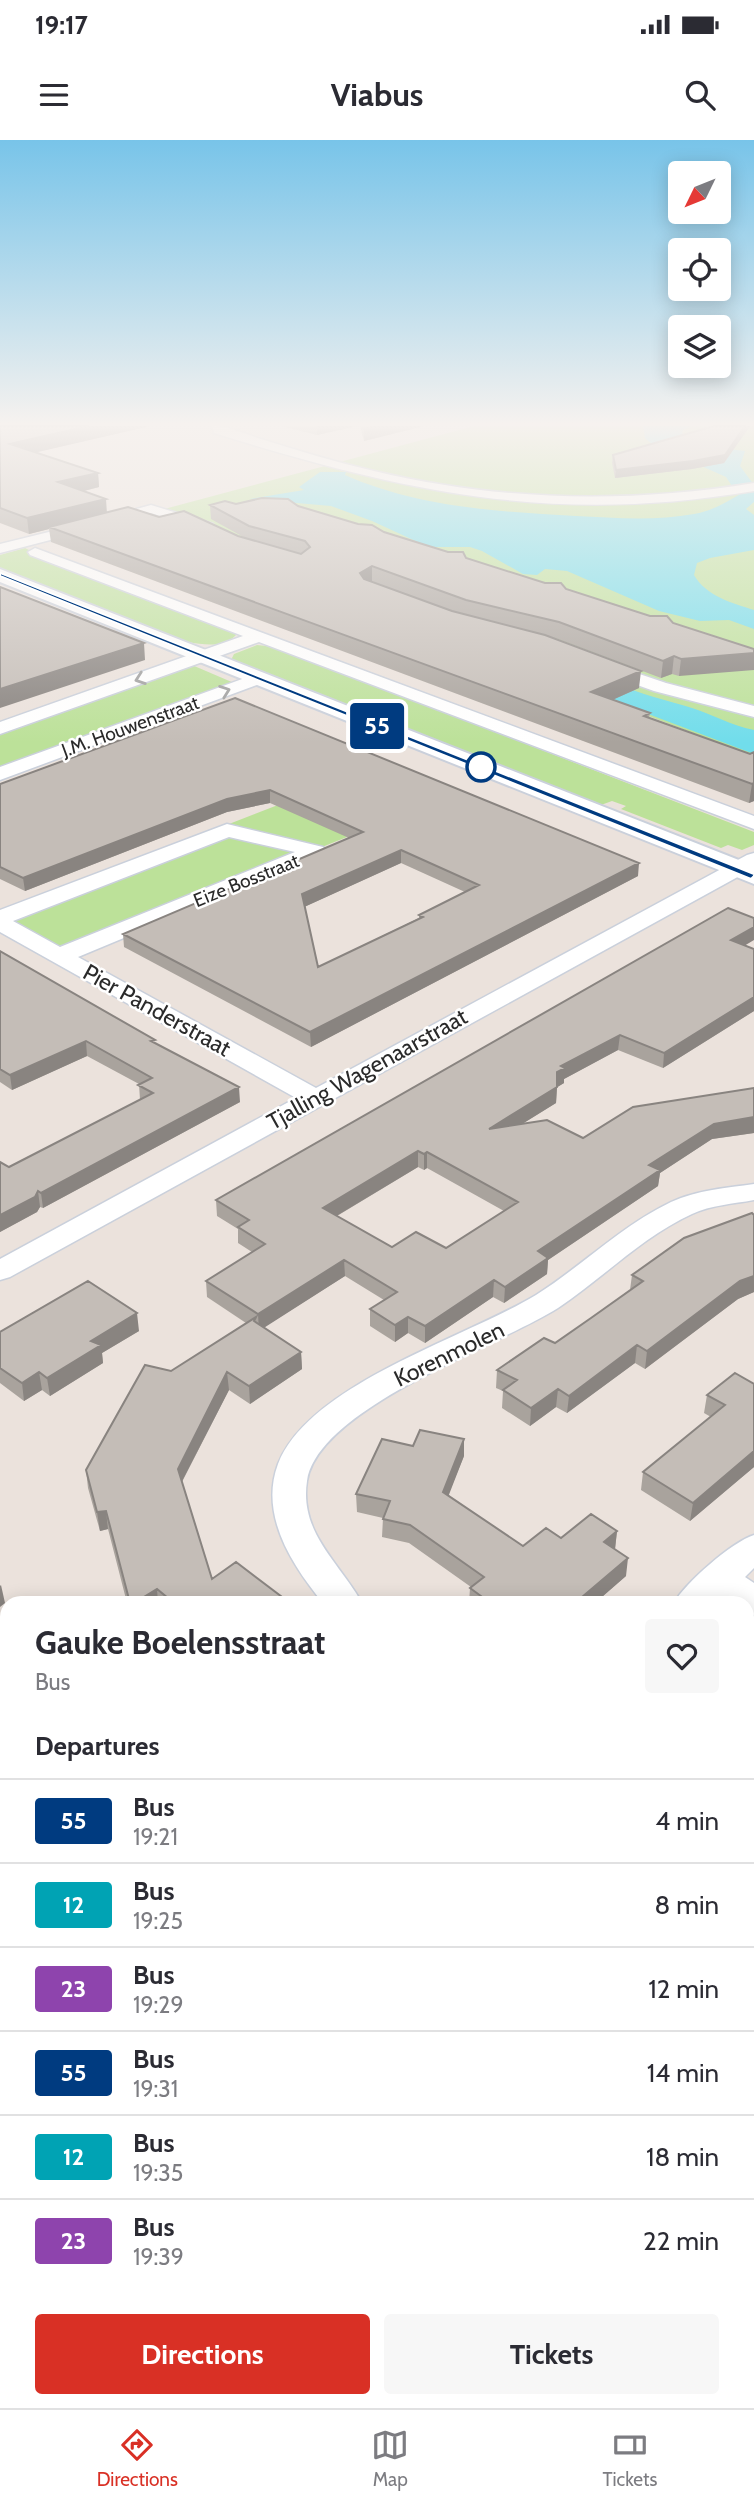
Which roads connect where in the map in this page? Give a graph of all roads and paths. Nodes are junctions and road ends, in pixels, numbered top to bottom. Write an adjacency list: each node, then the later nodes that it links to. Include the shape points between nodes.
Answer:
1 (66, 532): 4 (street)
2 (216, 532): 3 (street)
3 (225, 537)
4 (0, 549)
5 (35, 552): 7 (street)
6 (0, 575): 8 (main road)
7 (260, 636): 8 (street, J.M. Houwenstraat); 14 (street)
8 (204, 656): 10 (main road); 12 (street, J.M. Houwenstraat, one-way to 12)
9 (587, 660): 11 (street, via 660,687)
10 (259, 678): 13 (street, J.M. Houwenstraat, one-way to 10); 15 (main road)
11 (754, 712)
12 (0, 728)
13 (0, 774)
14 (754, 823)
15 (747, 868): 19 (street, Tjalling Wagenaarstraat)
16 (0, 918): 18 (street, Eize Bosstraat, via 227,830 316,851)
17 (0, 923): 18 (street, Pier Panderstraat)
18 (59, 956): 19 (street, Pier Panderstraat)
19 (315, 1098): 21 (street, Tjalling Wagenaarstraat)
20 (754, 1192): 24 (street, Korenmolen, via 694,1204 650,1225 548,1301 389,1383 340,1411 316,1433 296,1462 290,1491 292,1516 302,1546)
21 (0, 1271)
22 (754, 1548): 23 (street)
23 (719, 1578): 25 (street); 26 (street)
24 (339, 1596)
25 (700, 1596)
26 (746, 1596)

